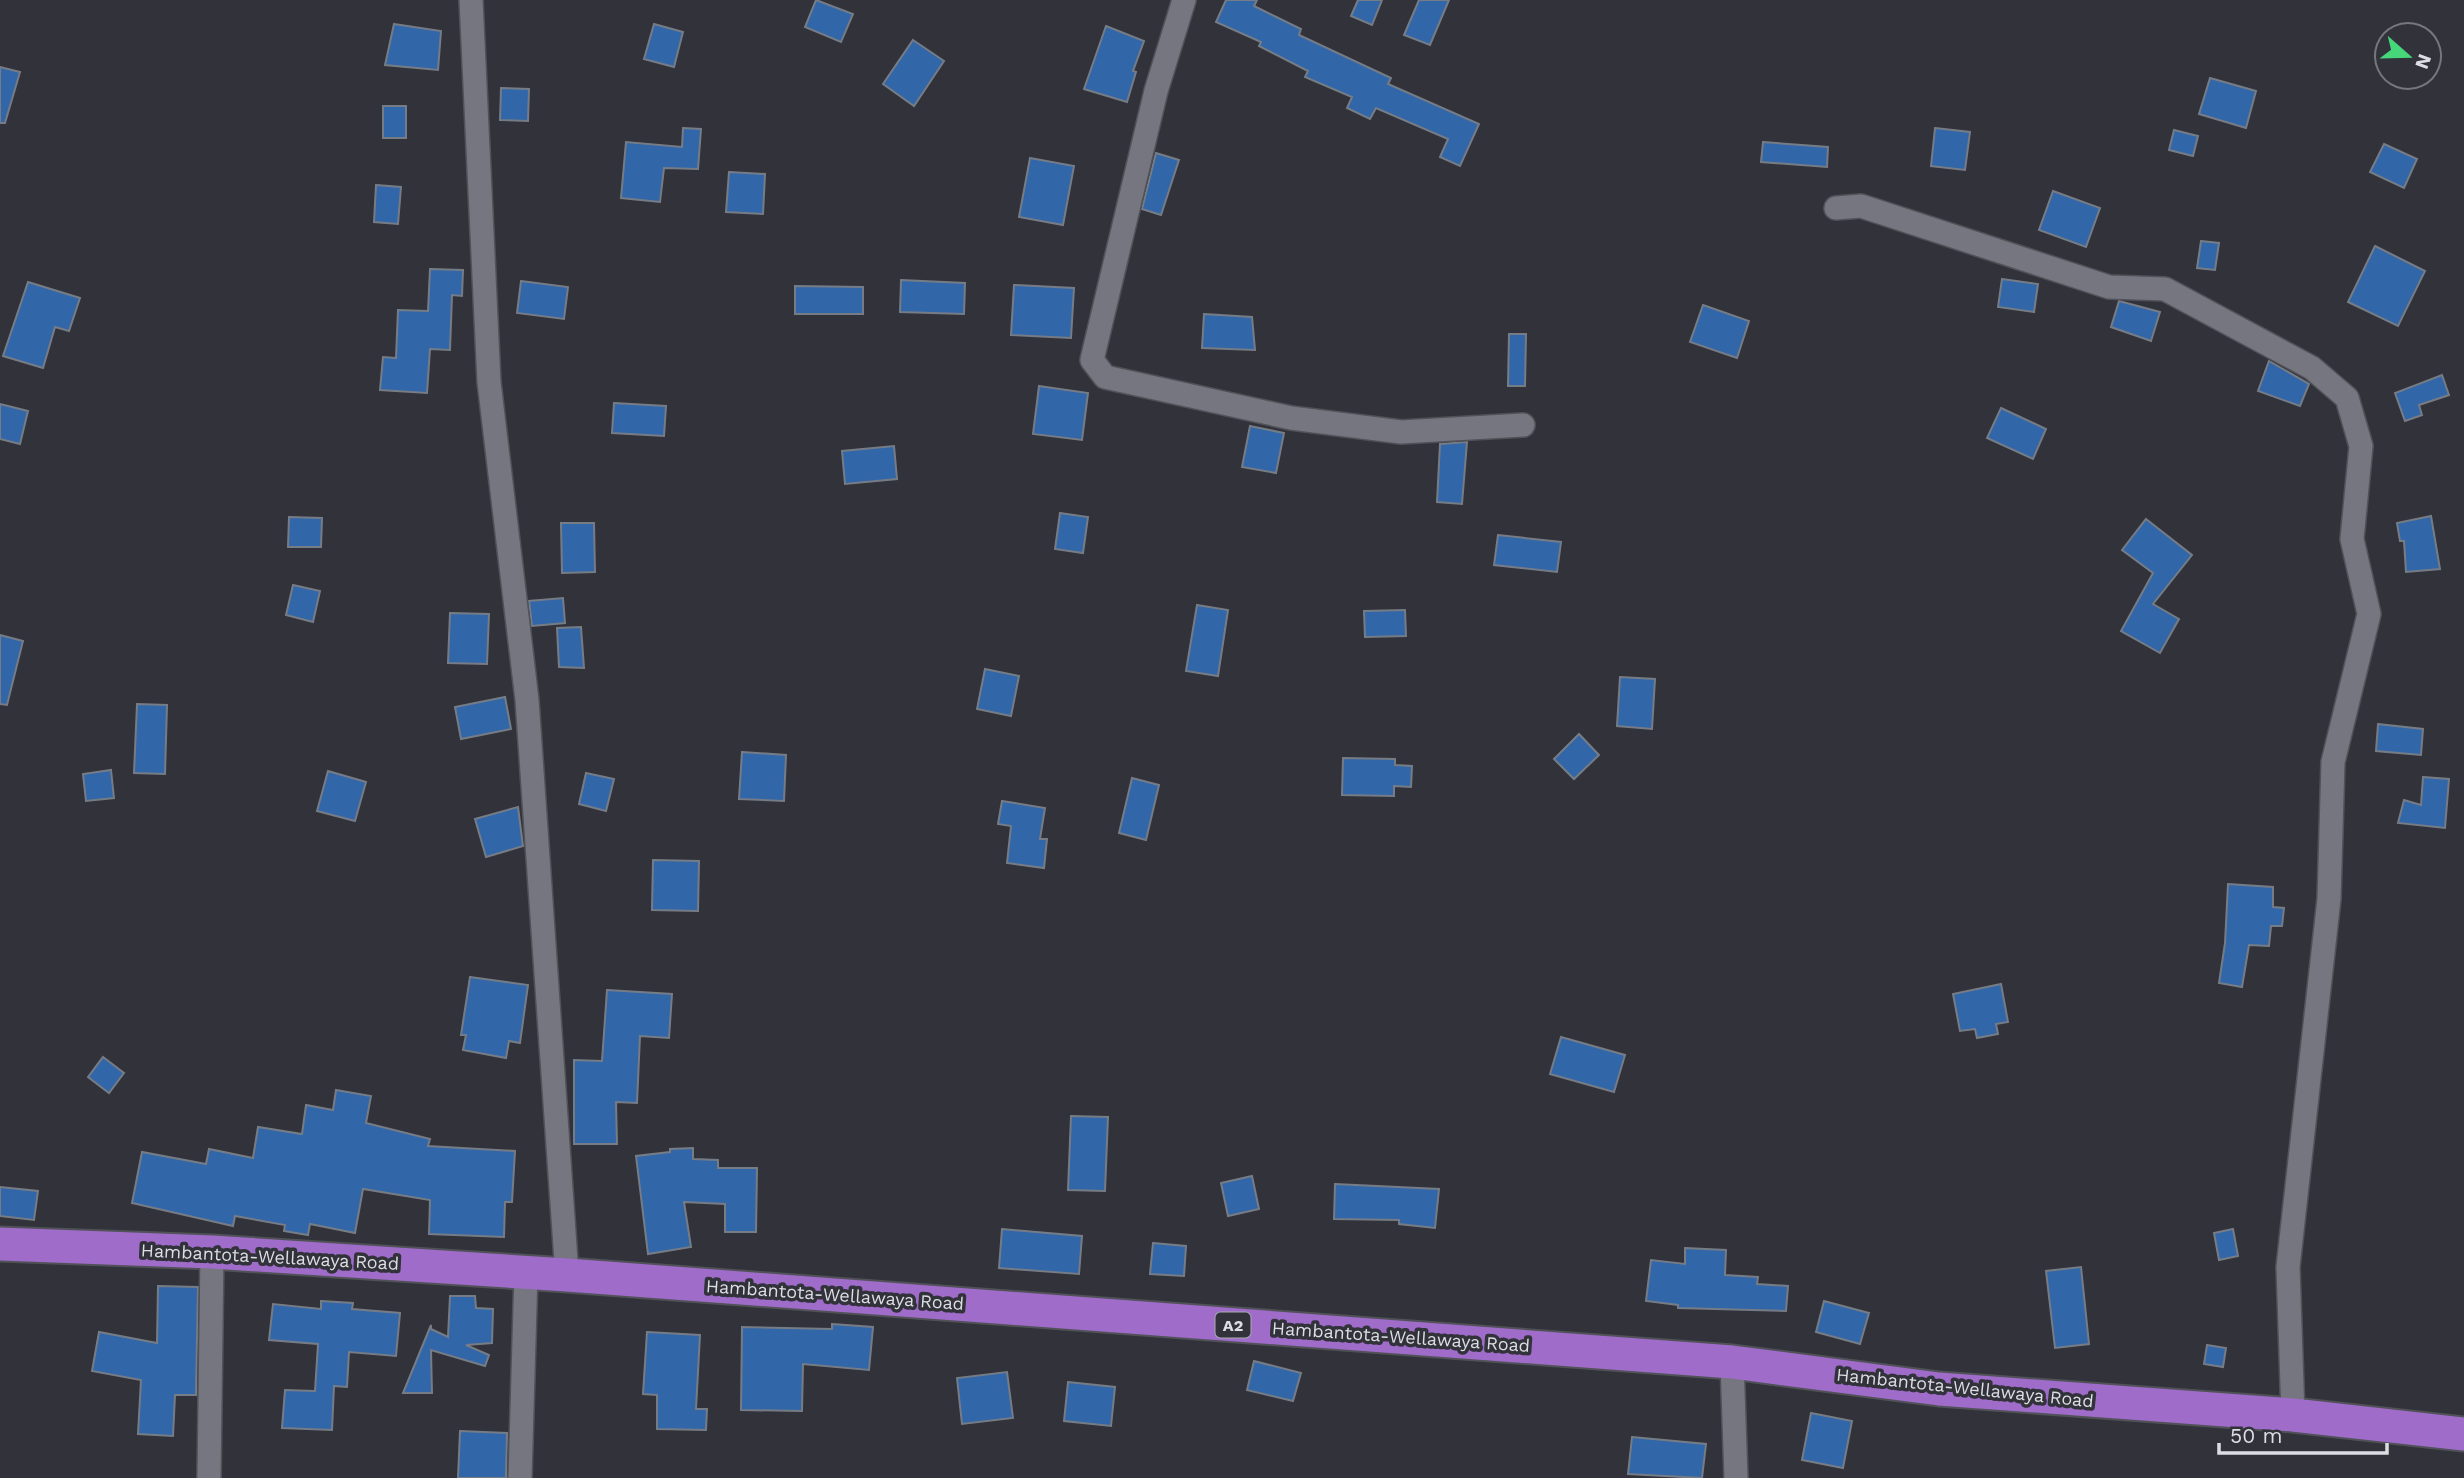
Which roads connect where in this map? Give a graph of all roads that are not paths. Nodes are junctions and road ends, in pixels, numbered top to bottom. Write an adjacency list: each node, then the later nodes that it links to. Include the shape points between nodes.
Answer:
1 (471, 0): 8 (street, via 489,382 527,700)
2 (1184, 0): 4 (street, via 1156,91 1092,360 1105,377 1291,418 1401,432)
3 (1836, 208): 10 (street, via 1861,206 2109,287 2165,289 2312,368 2347,398 2361,446 2352,539 2370,614 2333,762 2329,899 2288,1267)
4 (1523, 425)
5 (0, 1244): 6 (highway, Hambantota-Wellawaya Road / A2)
6 (212, 1252): 7 (highway, Hambantota-Wellawaya Road / A2); 12 (street)
7 (526, 1272): 8 (highway, Hambantota-Wellawaya Road / A2); 13 (street)
8 (568, 1275): 9 (highway, Hambantota-Wellawaya Road / A2)
9 (1732, 1362): 10 (highway, Hambantota-Wellawaya Road / A2, via 1939,1389); 14 (street)
10 (2293, 1415): 11 (highway, Hambantota-Wellawaya Road / A2)
11 (2464, 1434)
12 (208, 1478)
13 (520, 1478)
14 (1736, 1478)

